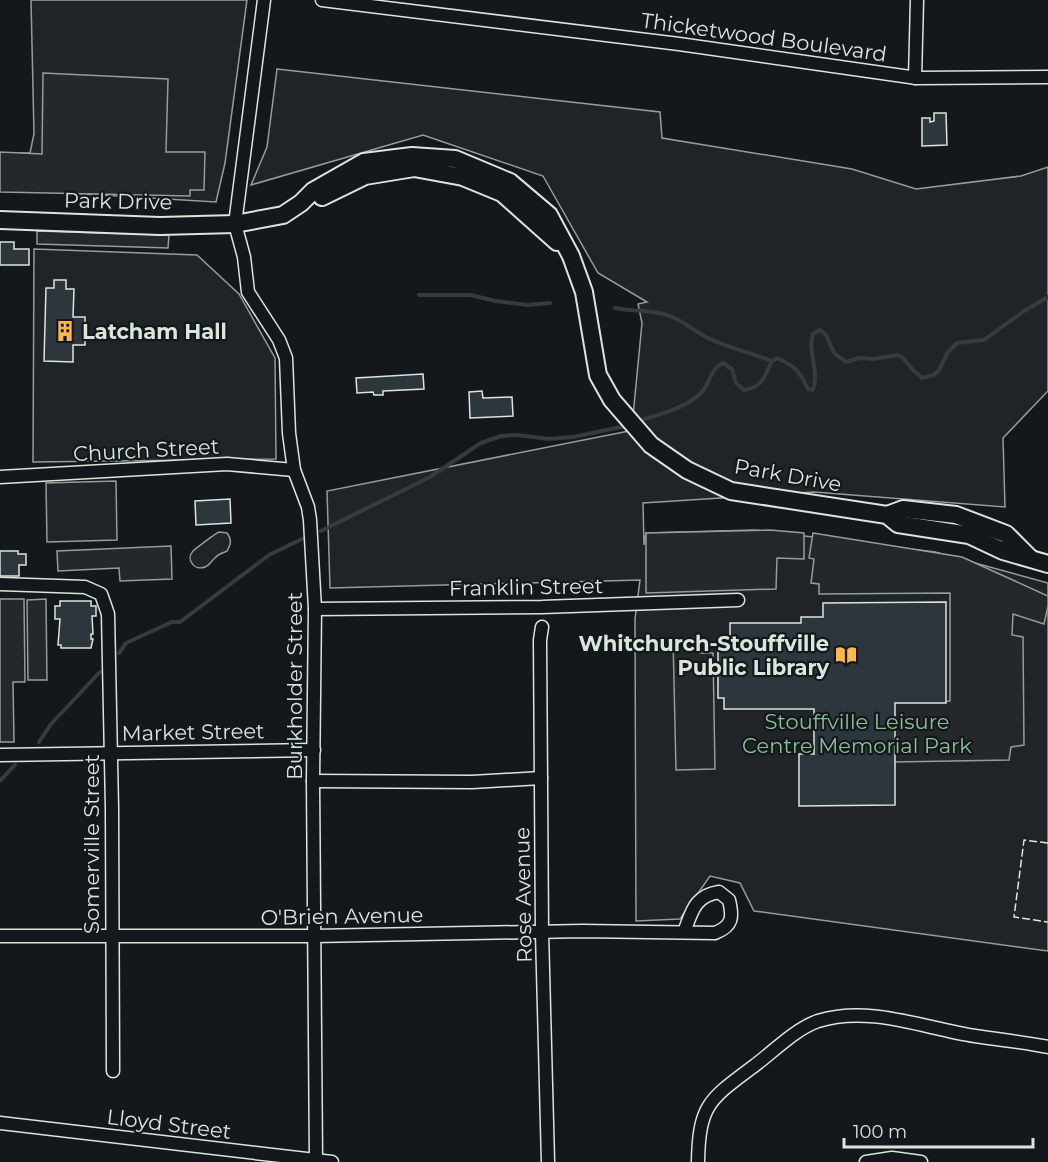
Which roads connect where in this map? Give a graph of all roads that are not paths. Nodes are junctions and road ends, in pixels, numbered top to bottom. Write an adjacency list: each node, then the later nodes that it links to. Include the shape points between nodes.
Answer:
1 (264, 0): 7 (street)
2 (322, 0): 5 (street, Thicketwood Boulevard)
3 (917, 0): 5 (street)
4 (1048, 77): 5 (street, Thicketwood Boulevard)
5 (915, 78)
6 (0, 220): 7 (street, Park Drive)
7 (235, 225): 8 (street, Burkholder Street, via 248,292 286,358); 10 (street, Park Drive, via 283,215 313,191 364,162 412,156 455,159 510,182 549,215 571,256 584,292 598,375 612,400 651,445 687,470 731,491 887,515 903,509 956,514 1006,534 1031,559)
8 (294, 470): 9 (street, Church Street, via 227,464); 13 (street, Burkholder Street, via 309,513)
9 (0, 477)
10 (1048, 564)
11 (0, 584): 16 (street, Somerville Street, via 85,587 101,594 108,617)
12 (738, 600): 13 (street, Franklin Street)
13 (315, 609): 15 (street, Burkholder Street)
14 (542, 627): 18 (street, Rose Avenue)
15 (314, 750): 16 (street, Market Street); 19 (street, Burkholder Street)
16 (110, 753): 17 (street, Market Street); 22 (street, Somerville Street)
17 (0, 755)
18 (541, 778): 19 (street, via 472,782); 20 (street, Rose Avenue)
19 (313, 781): 24 (street, Burkholder Street)
20 (542, 932): 21 (street, O'Brien Avenue); 24 (street, O'Brien Avenue); 30 (street, Rose Avenue)
21 (684, 932)
22 (112, 935): 23 (street, O'Brien Avenue); 24 (street, O'Brien Avenue); 26 (street, Somerville Street)
23 (0, 936)
24 (314, 936): 28 (street, Burkholder Street)
25 (1048, 1047): 31 (street, via 889,1018 843,1015 815,1022 709,1102 702,1118)
26 (113, 1071)
27 (0, 1123): 28 (street, Lloyd Street)
28 (316, 1161): 29 (street, Lloyd Street)
29 (333, 1162)
30 (548, 1162)
31 (698, 1162)
32 (866, 1162): 33 (street, via 892,1158)
33 (921, 1162)

